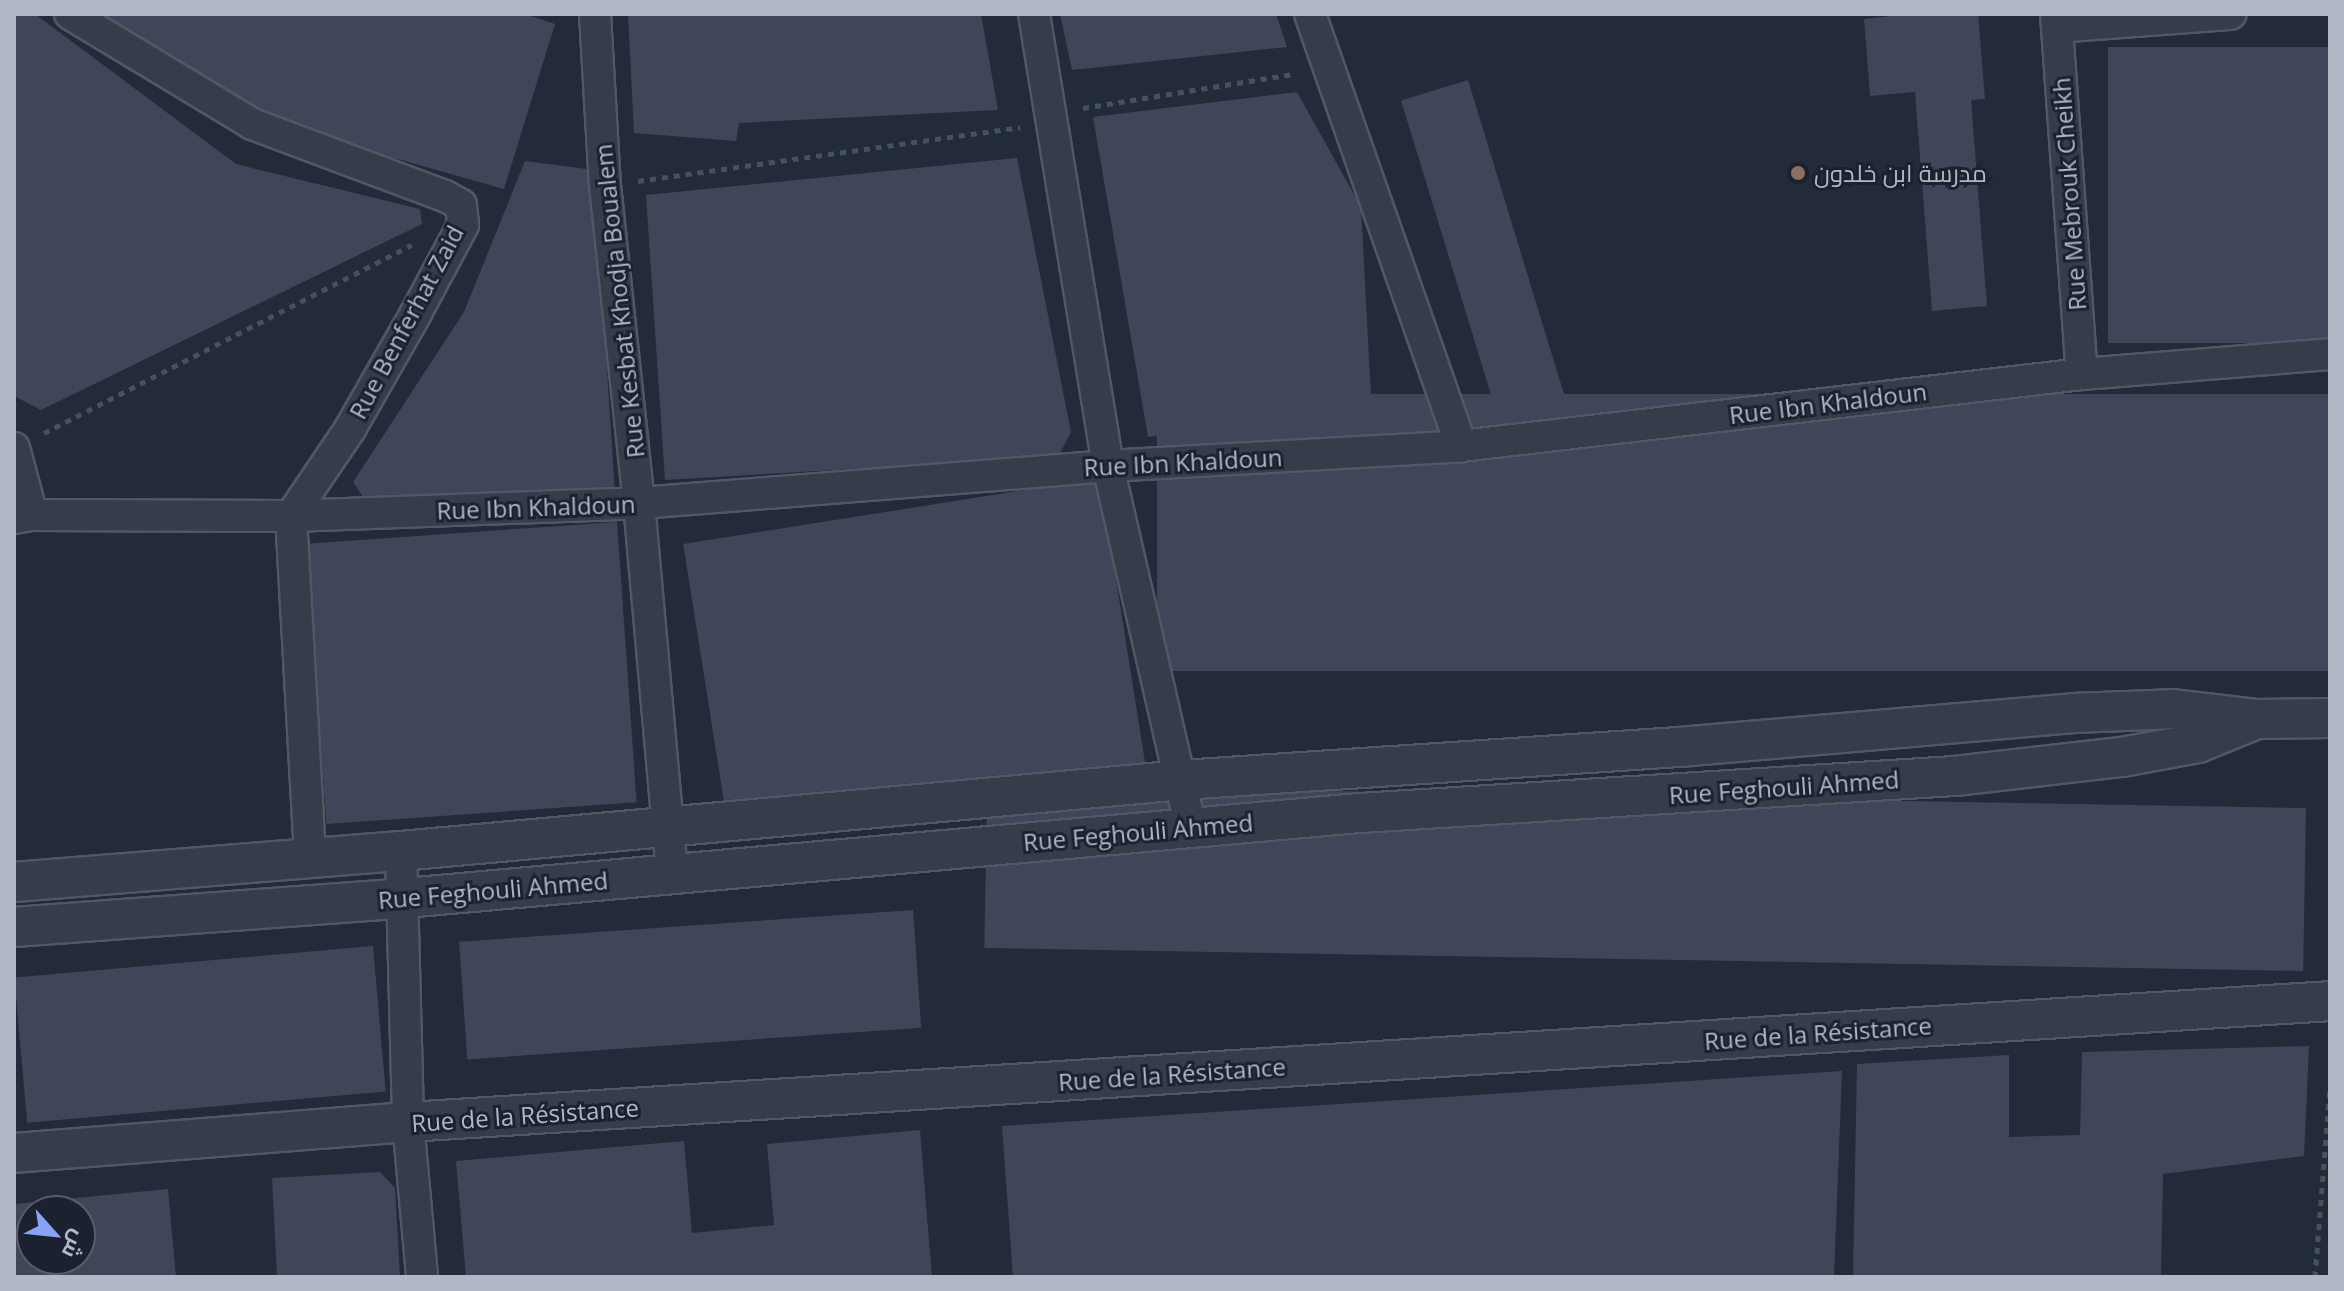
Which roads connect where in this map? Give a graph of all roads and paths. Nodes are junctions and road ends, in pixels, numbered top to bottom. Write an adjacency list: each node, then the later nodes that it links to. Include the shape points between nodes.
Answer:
1 (70, 14): 17 (street, Rue Benferhat Zaid, via 252,124 461,205 463,225 415,315 350,429)
2 (595, 14): 9 (street, Rue Kesbat Khodja Boualem)
3 (1034, 14): 8 (street)
4 (1310, 14): 7 (street)
5 (2231, 14): 6 (street)
6 (2057, 20): 12 (street, Rue Mebrouk Cheikh)
7 (1329, 68): 8 (path, via 1092,104); 13 (street)
8 (1052, 122): 9 (path); 15 (street)
9 (605, 185): 16 (street, Rue Kesbat Khodja Boualem)
10 (410, 246): 14 (path)
11 (2330, 354): 12 (street, Rue Ibn Khaldoun)
12 (2082, 374): 13 (street, Rue Ibn Khaldoun)
13 (1461, 446): 15 (street, Rue Ibn Khaldoun)
14 (14, 448): 18 (street)
15 (1108, 466): 16 (street, Rue Ibn Khaldoun); 21 (street)
16 (639, 503): 17 (street, Rue Ibn Khaldoun); 22 (street, Rue Kesbat Khodja Boualem)
17 (291, 516): 18 (street, Rue Ibn Khaldoun); 25 (street)
18 (23, 517)
19 (2330, 718): 20 (street, Rue Feghouli Ahmed)
20 (2257, 719): 21 (street, Rue Feghouli Ahmed, via 2173,709 2074,713 1679,747); 23 (street, Rue Feghouli Ahmed, via 2198,743 1955,776)
21 (1182, 780): 22 (street, Rue Feghouli Ahmed); 23 (street)
22 (669, 825): 24 (street, Rue Feghouli Ahmed); 26 (street, Rue Kesbat Khodja Boualem)
23 (1191, 827): 26 (street, Rue Feghouli Ahmed)
24 (401, 851): 25 (street, Rue Feghouli Ahmed); 28 (street)
25 (310, 858): 27 (street, Rue Feghouli Ahmed)
26 (672, 874): 28 (street, Rue Feghouli Ahmed)
27 (14, 882)
28 (405, 898): 29 (street, Rue Feghouli Ahmed); 32 (street)
29 (14, 927)
30 (2330, 1001): 32 (street, Rue de la Résistance)
31 (2330, 1086): 35 (path)
32 (408, 1122): 33 (street, Rue de la Résistance); 34 (street)
33 (14, 1153)
34 (422, 1277)
35 (2315, 1277)

